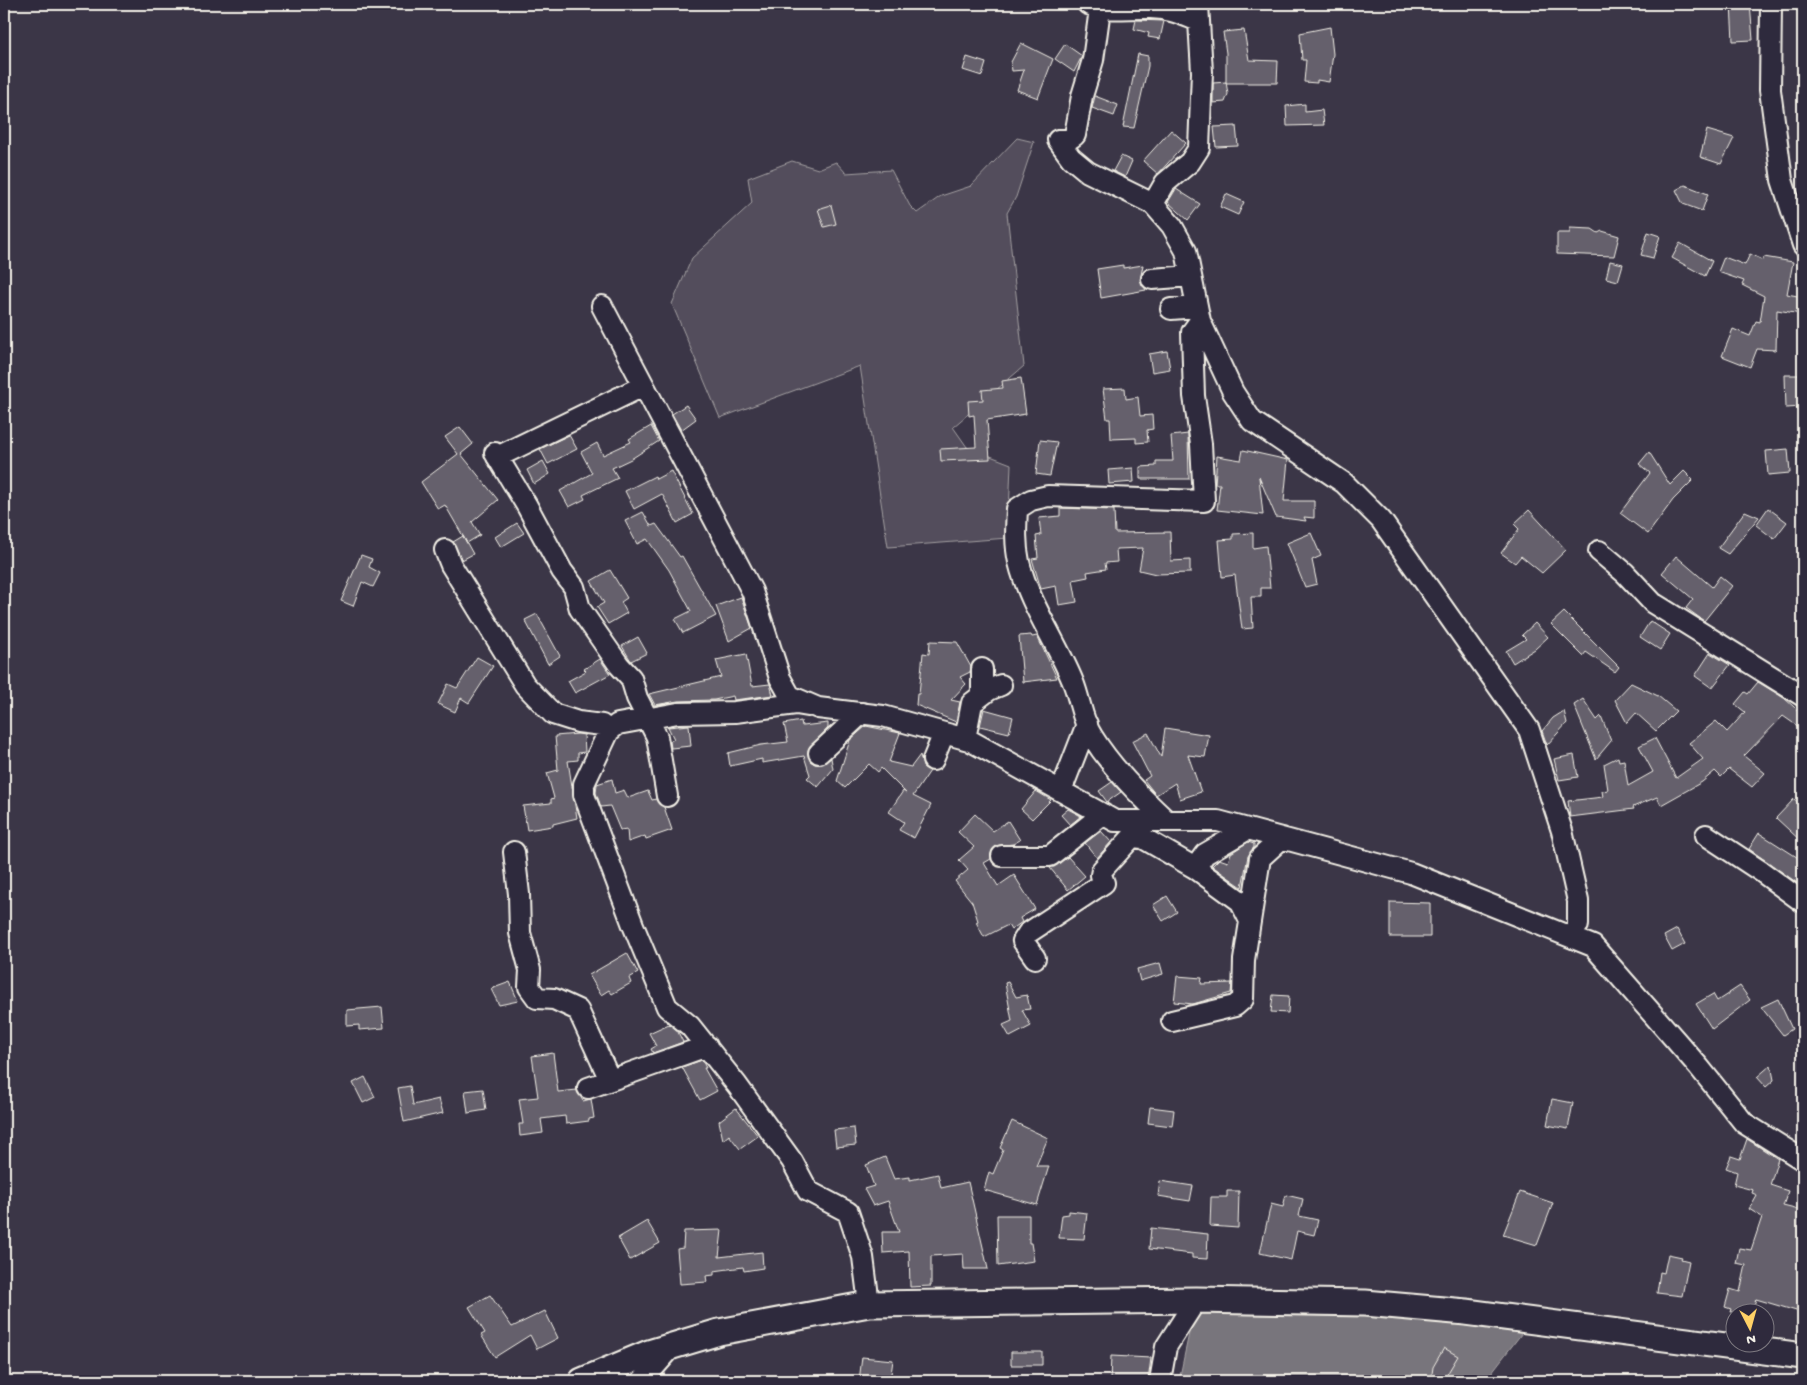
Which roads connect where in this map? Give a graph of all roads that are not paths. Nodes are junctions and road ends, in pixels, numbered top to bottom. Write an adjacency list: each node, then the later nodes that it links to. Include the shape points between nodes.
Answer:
1 (1771, 4): 5 (street, via 1770,90 1782,180)
2 (1094, 6): 3 (street); 4 (street, via 1094,60 1082,96 1075,135 1068,140 1058,140 1071,158 1088,172)
3 (1199, 12): 4 (street, via 1202,72 1199,148 1190,162 1165,184)
4 (1153, 204): 6 (street, via 1172,226 1186,251)
5 (1803, 245)
6 (1191, 276): 7 (street); 10 (street)
7 (1152, 278)
8 (602, 306): 11 (street)
9 (1171, 309): 10 (street)
10 (1198, 314): 21 (street, via 1192,332 1194,396 1204,501 1048,496 1031,500 1017,509 1019,562 1073,682); 40 (street, via 1233,392 1252,421 1344,483 1381,520 1529,730 1562,831 1578,901)
11 (643, 386): 18 (street, via 752,591 780,678 790,696); 20 (street, via 496,455 574,587 580,610 631,678 637,698)
12 (444, 550): 22 (street, via 525,685 553,714 602,725)
13 (1599, 550): 17 (street, via 1653,603)
14 (982, 669): 16 (street)
15 (1001, 685): 16 (street)
16 (982, 695): 24 (street, via 972,703)
17 (1803, 696)
18 (818, 708): 19 (street); 20 (street, via 796,704)
19 (862, 713): 23 (street); 25 (street)
20 (650, 718): 22 (street, via 618,724); 28 (street, via 658,737)
21 (1087, 724): 27 (street); 30 (street, via 1108,760)
22 (609, 731): 43 (street, via 584,784 584,795 667,1007 690,1026)
23 (944, 733): 24 (street); 26 (street)
24 (965, 739): 27 (street)
25 (819, 753)
26 (933, 760)
27 (1061, 791): 29 (street)
28 (667, 796)
29 (1110, 817): 30 (street); 34 (street); 36 (street, via 1050,856)
30 (1167, 821): 31 (street, via 1218,821)
31 (1248, 829): 33 (street); 37 (street, via 1205,854)
32 (1706, 835): 38 (street)
33 (1282, 838): 39 (street, via 1260,858); 46 (street, via 1411,873 1593,946 1744,1123)
34 (1130, 840): 37 (street, via 1132,837 1144,838); 41 (street, via 1102,870 1104,883 1028,933 1023,941)
35 (514, 852): 44 (street, via 520,933 530,970 529,987 537,998 554,999 578,1010)
36 (1004, 860)
37 (1195, 868): 39 (street, via 1240,901)
38 (1803, 902)
39 (1250, 921): 42 (street, via 1243,999 1235,1006)
40 (1578, 925)
41 (1035, 958)
42 (1172, 1021)
43 (706, 1046): 44 (street); 48 (street, via 792,1161 808,1191 832,1201 852,1217 863,1257)
44 (610, 1080): 45 (street)
45 (588, 1088)
46 (1803, 1160)
47 (1196, 1300): 48 (main road); 50 (main road, via 1365,1303 1466,1312); 53 (street, via 1166,1347)
48 (869, 1304): 49 (main road, via 719,1332)
49 (672, 1346): 51 (main road); 52 (street)
50 (1803, 1356)
51 (582, 1381)
52 (642, 1381)
53 (1160, 1381)

